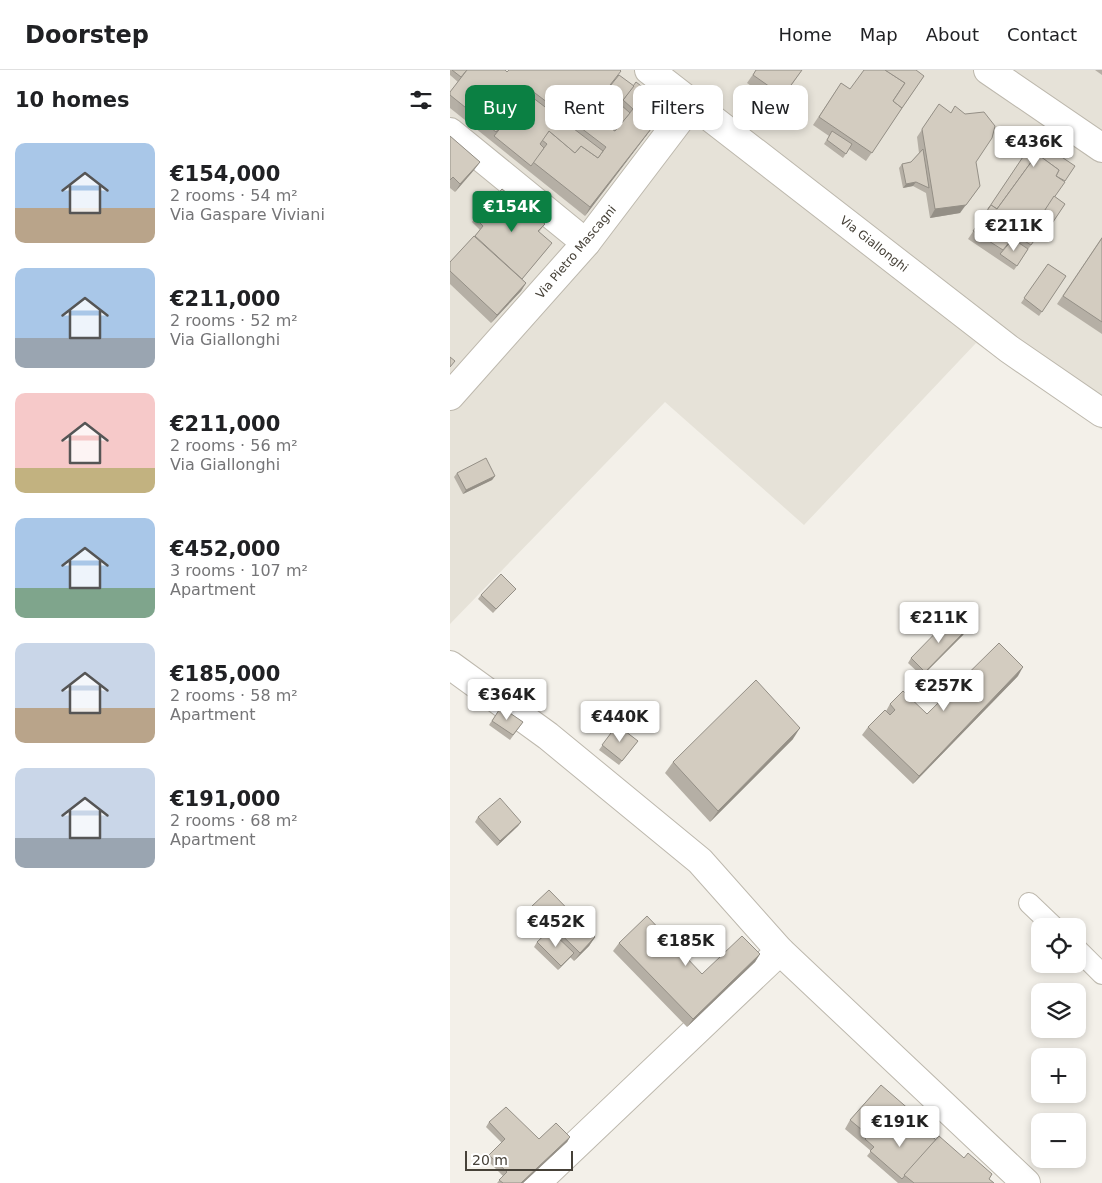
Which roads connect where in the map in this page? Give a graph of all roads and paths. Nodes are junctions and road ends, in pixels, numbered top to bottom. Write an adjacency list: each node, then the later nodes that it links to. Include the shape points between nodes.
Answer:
1 (649, 70): 3 (street, Via Giallonghi)
2 (988, 70): 7 (street)
3 (670, 85)
4 (723, 125): 10 (street, Via Giallonghi, via 1008,348)
5 (673, 130): 8 (street, Via Pietro Mascagni)
6 (450, 132): 8 (street)
7 (1102, 148)
8 (586, 243): 9 (street, Via Pietro Mascagni)
9 (450, 396)
10 (1102, 413)
11 (450, 665): 14 (street, via 548,736 700,861)
12 (1029, 903): 13 (lane)
13 (1045, 918)
14 (780, 951): 17 (street); 18 (street)
15 (1086, 958): 16 (lane)
16 (1102, 974)
17 (536, 1183)
18 (1026, 1183)

